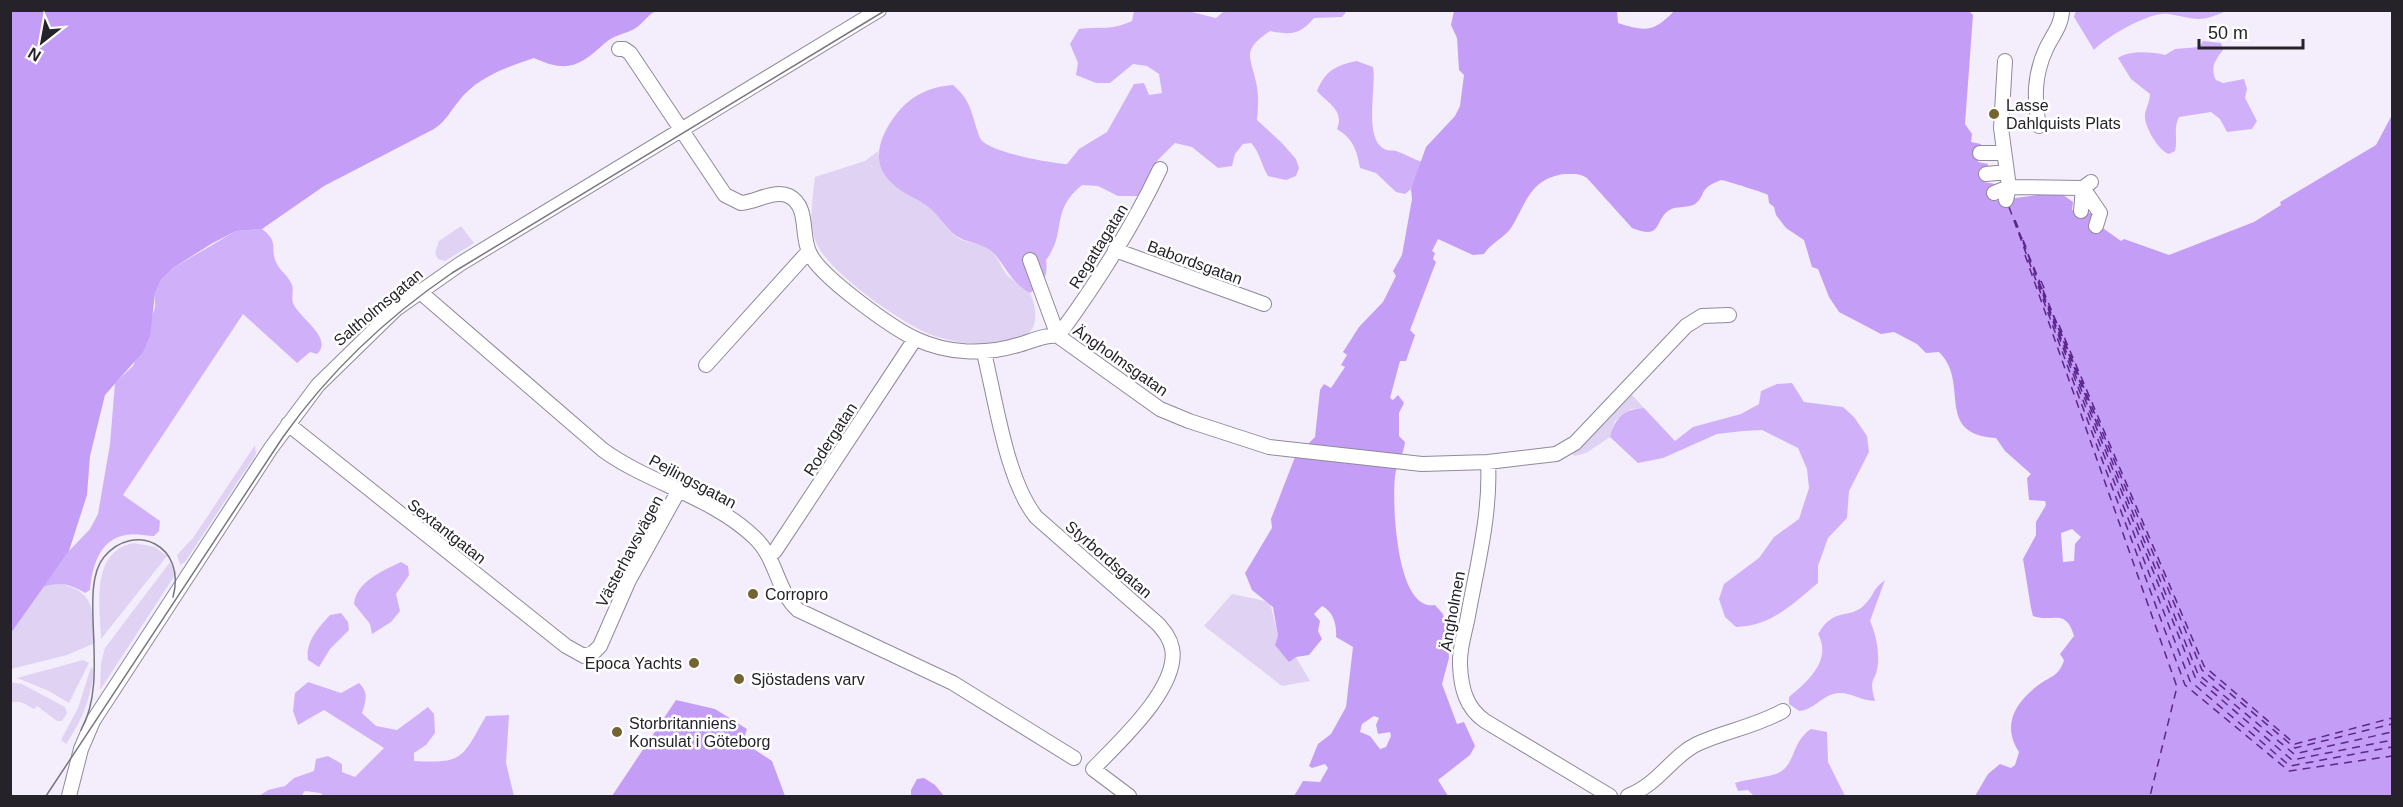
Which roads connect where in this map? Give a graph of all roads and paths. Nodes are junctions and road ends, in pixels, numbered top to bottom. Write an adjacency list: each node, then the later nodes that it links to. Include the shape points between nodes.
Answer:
1 (879, 10): 6 (street, Saltholmsgatan)
2 (2062, 10): 5 (street, via 2039,68 2035,101)
3 (619, 50): 6 (street, via 630,53)
4 (2005, 61): 8 (street, via 2001,128)
5 (2039, 126)
6 (682, 130): 16 (street, via 730,199 748,202 779,194 794,200 803,215); 18 (street, Saltholmsgatan)
7 (1980, 153): 8 (street)
8 (2004, 153): 10 (street)
9 (1160, 169): 15 (street, Regattagatan)
10 (2007, 172): 11 (street); 12 (street, via 2003,193)
11 (1986, 174)
12 (2087, 185): 13 (street); 14 (street, via 2100,213)
13 (2081, 211)
14 (2096, 226)
15 (1115, 250): 19 (street, Babordsgatan); 21 (street, Regattagatan)
16 (808, 252): 22 (street, Ängholmsgatan, via 828,276); 24 (street)
17 (1030, 260): 21 (street)
18 (419, 291): 25 (street, Saltholmsgatan, via 346,355); 27 (street, Pejlingsgatan, via 603,450)
19 (1264, 304)
20 (1729, 315): 26 (street, via 1702,316 1686,326 1564,451)
21 (1058, 336): 23 (street, Ängholmsgatan); 26 (street, Ängholmsgatan, via 1172,415 1269,447 1422,464)
22 (915, 339): 23 (street, Ängholmsgatan); 28 (street, Rodergatan)
23 (984, 353): 33 (street, Styrbordsgatan, via 1016,481 1028,507 1158,624 1172,647 1170,669 1149,711 1093,769)
24 (706, 365)
25 (288, 424): 29 (street, Sextantgatan, via 566,646 578,655); 32 (street, Saltholmsgatan, via 93,721 81,748)
26 (1488, 462): 34 (street, Ängholmen, via 1482,537 1460,657 1467,702 1485,721)
27 (679, 490): 28 (street, Pejlingsgatan, via 740,525); 29 (street, Västerhavsvägen, via 629,580 600,646)
28 (770, 555): 31 (street, Pejlingsgatan, via 785,595 798,610 954,682)
29 (589, 656)
30 (1783, 711): 35 (street, via 1759,724 1697,744 1658,779)
31 (1074, 758)
32 (69, 796)
33 (1129, 796)
34 (1610, 796)
35 (1628, 796)

